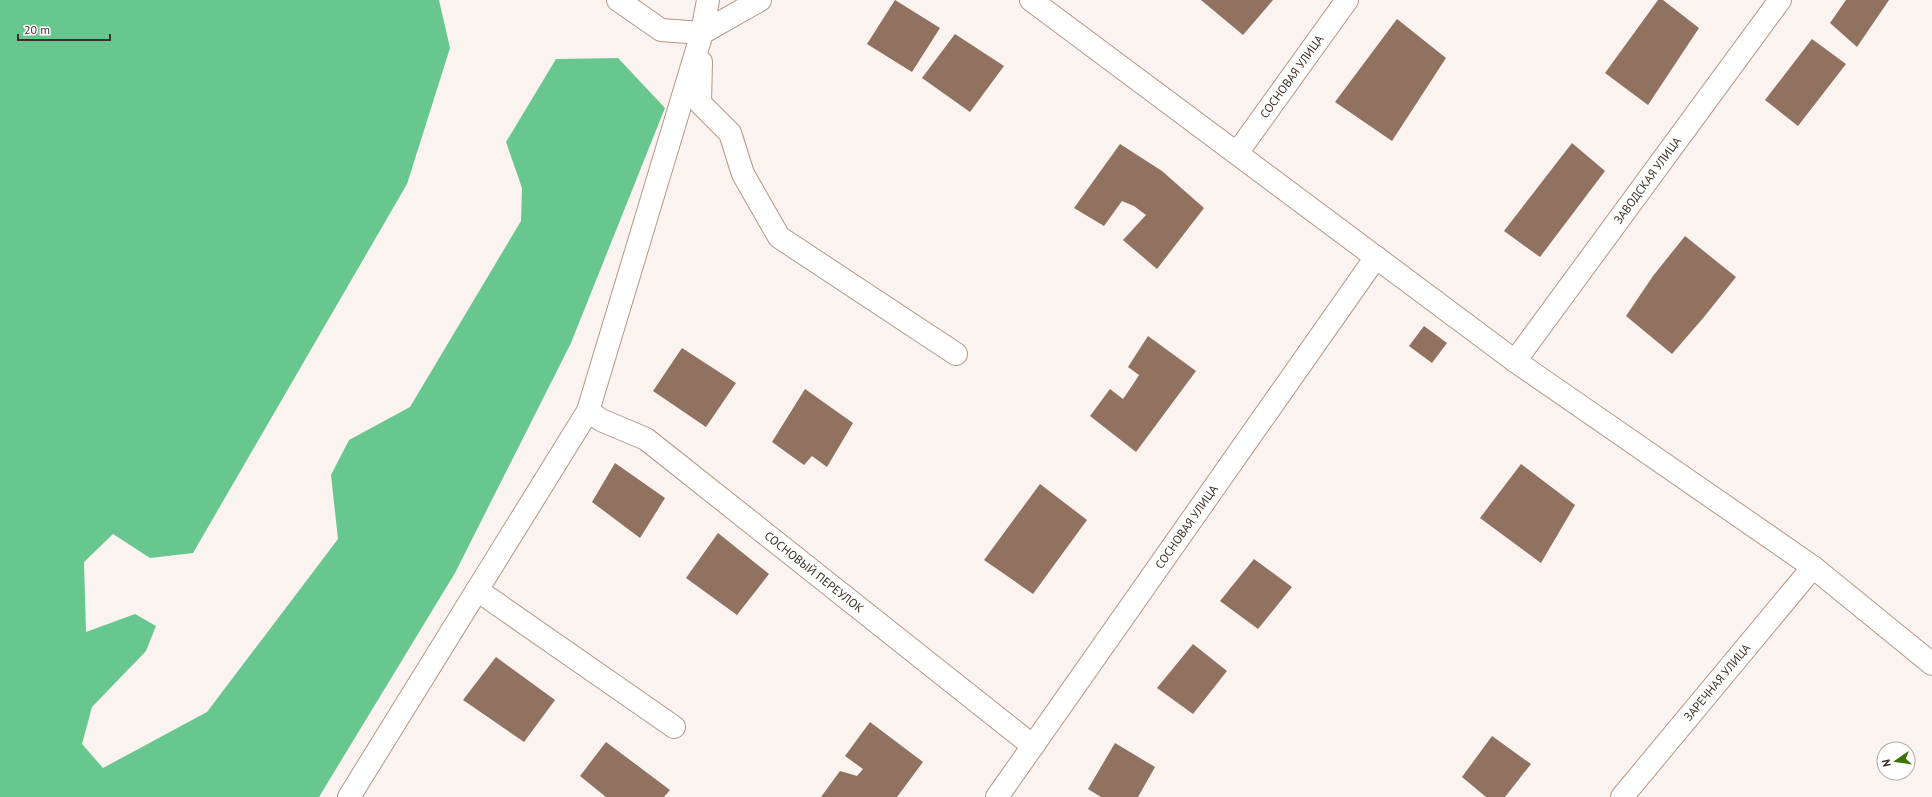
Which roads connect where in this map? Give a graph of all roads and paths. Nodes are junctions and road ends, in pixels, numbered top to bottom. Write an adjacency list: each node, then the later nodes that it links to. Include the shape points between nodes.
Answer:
1 (618, 0): 7 (street, via 661,30)
2 (708, 0): 7 (street)
3 (760, 0): 7 (street)
4 (1031, 0): 8 (street)
5 (1347, 0): 8 (street, СОСНОВАЯ УЛИЦА)
6 (1780, 0): 11 (street, ЗАВОДСКАЯ УЛИЦА)
7 (702, 33): 10 (street, via 700,103 730,133 743,174 779,238); 12 (street)
8 (1237, 153): 9 (street)
9 (1376, 257): 11 (street); 17 (street, СОСНОВАЯ УЛИЦА)
10 (956, 354)
11 (1515, 361): 13 (street)
12 (588, 412): 14 (street); 17 (street, СОСНОВЫЙ ПЕРЕУЛОК, via 646,439)
13 (1813, 567): 15 (street); 20 (street, ЗАРЕЧНАЯ УЛИЦА)
14 (477, 590): 16 (street); 18 (street)
15 (1932, 664)
16 (674, 727)
17 (1033, 746): 19 (street, СОСНОВАЯ УЛИЦА)
18 (349, 797)
19 (997, 797)
20 (1622, 797)

